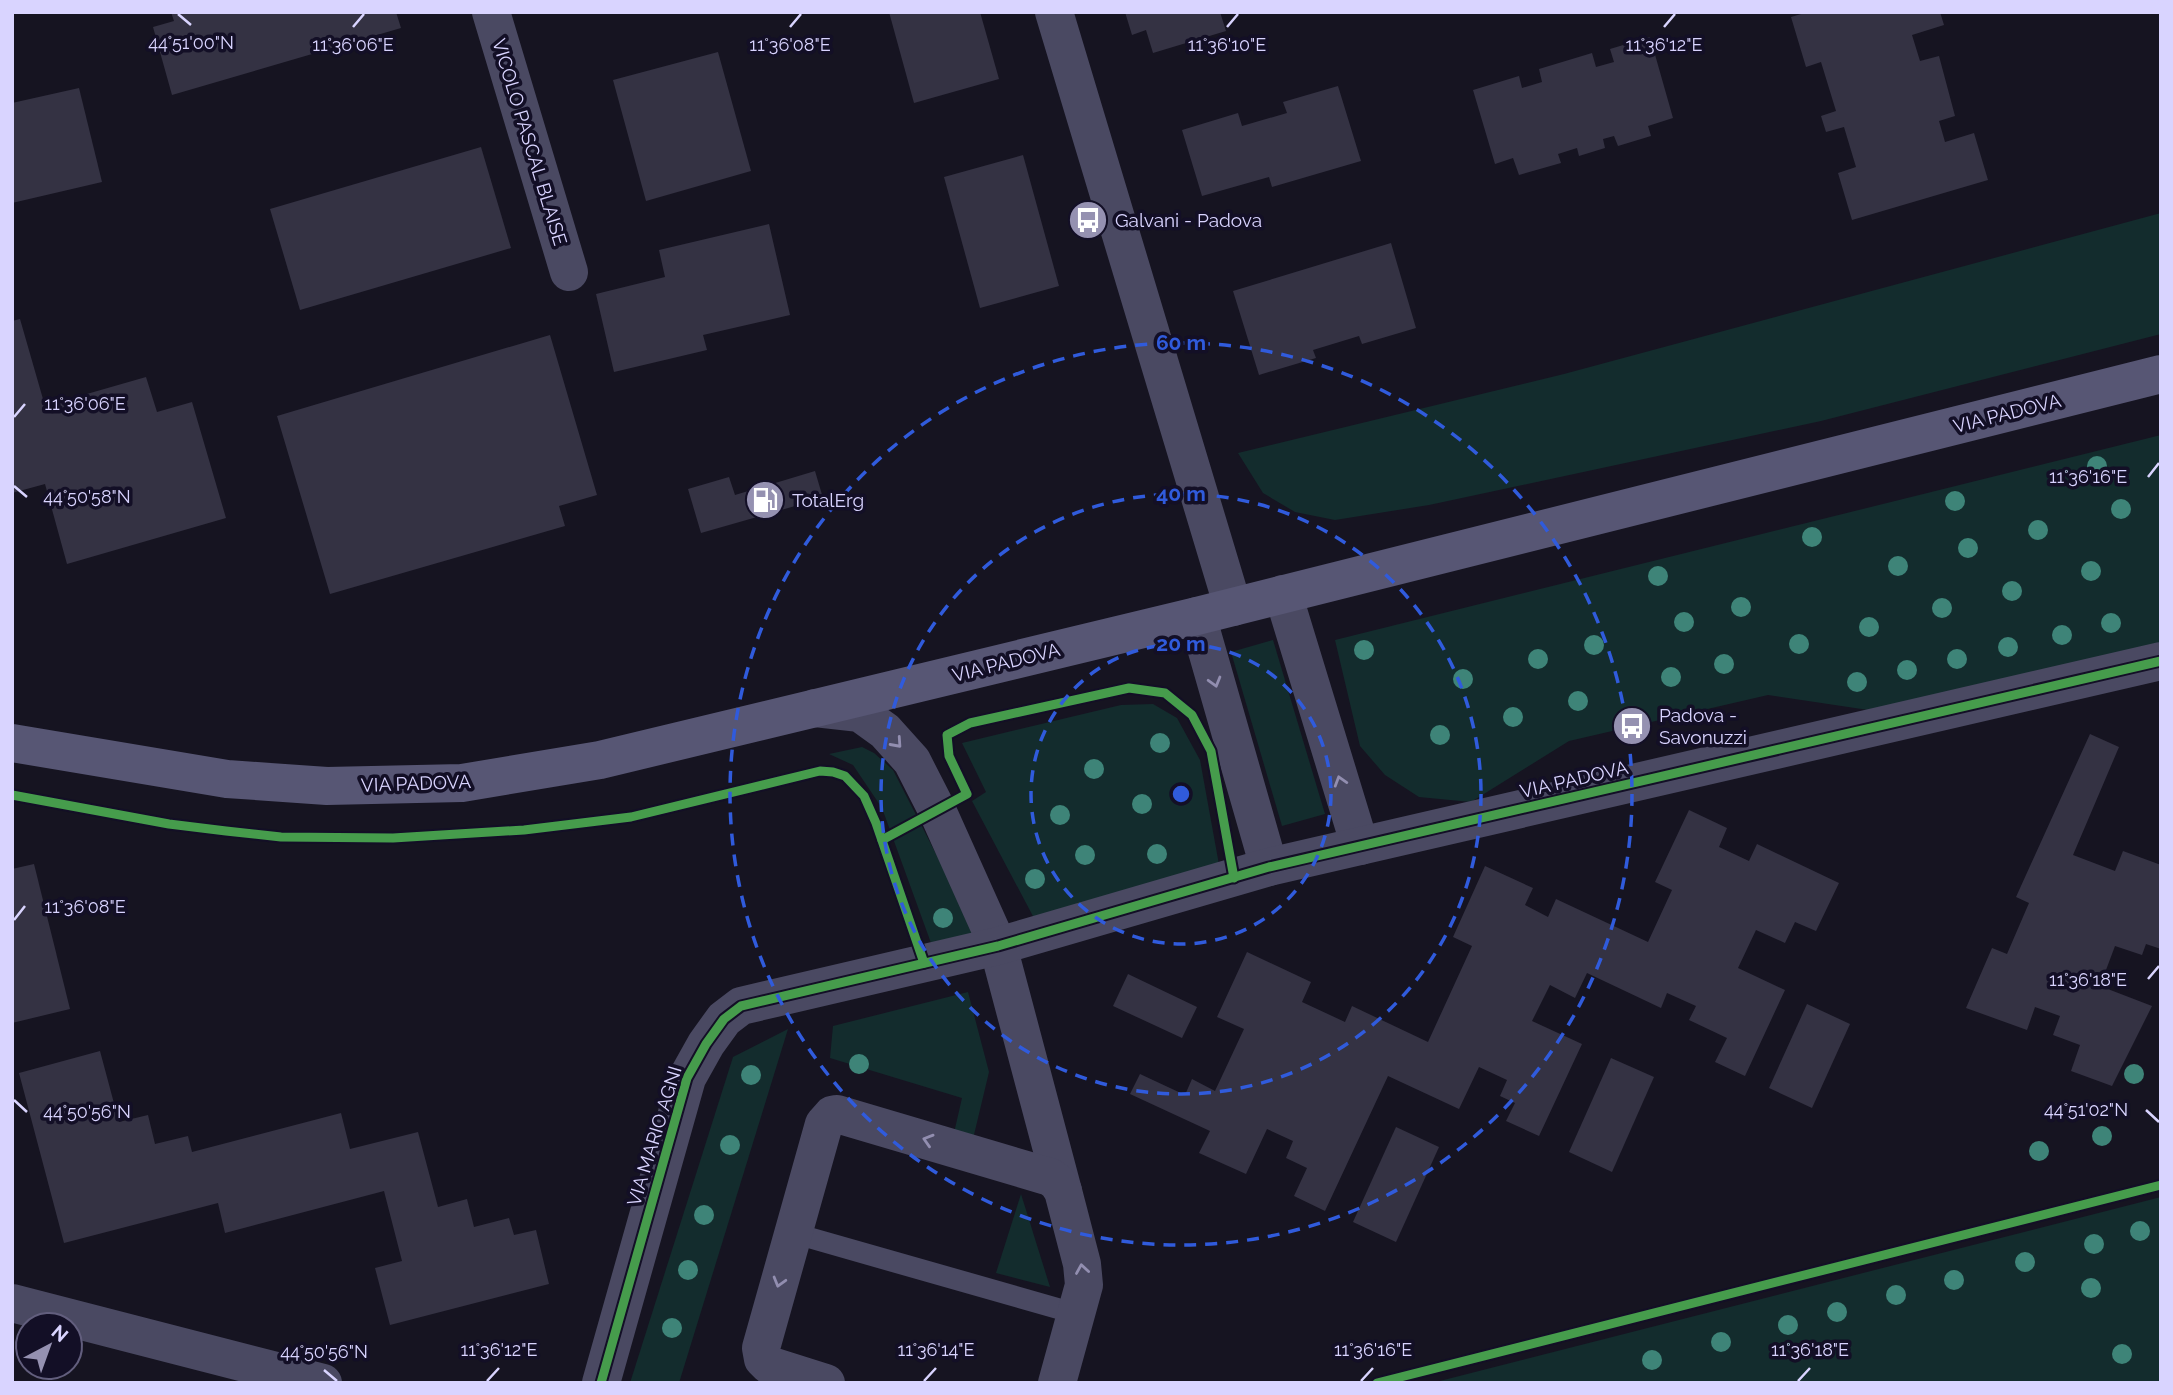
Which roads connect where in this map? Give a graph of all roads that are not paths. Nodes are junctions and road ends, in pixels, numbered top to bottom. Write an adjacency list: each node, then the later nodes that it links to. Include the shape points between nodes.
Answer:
1 (491, 12): 3 (street, VICOLO PASCAL BLAISE)
2 (1054, 12): 6 (street)
3 (569, 272)
4 (2161, 374): 5 (main road, VIA PADOVA)
5 (1283, 594): 6 (main road, VIA PADOVA); 11 (street, one-way to 5)
6 (1233, 607): 7 (main road, VIA PADOVA)
7 (1196, 616): 9 (main road, VIA PADOVA); 12 (street, one-way to 12)
8 (2161, 661): 11 (street, VIA PADOVA)
9 (815, 708): 10 (main road, VIA PADOVA, via 600,760 462,783 327,786 227,779); 13 (street, VIA PADOVA, one-way to 13, via 860,713 886,731 912,761)
10 (12, 743)
11 (1360, 846): 12 (street, VIA PADOVA)
12 (1269, 867): 13 (street, VIA PADOVA)
13 (998, 946): 14 (street); 19 (street, VIA MARIO AGNI, via 741,1006 724,1019 687,1078)
14 (1063, 1191): 15 (street, one-way to 15, via 1050,1177 837,1114 824,1124); 17 (street, one-way to 14, via 1084,1285 1082,1264)
15 (793, 1233): 17 (lane); 20 (street, one-way to 20, via 763,1338 763,1359)
16 (12, 1303): 18 (street)
17 (1077, 1314): 21 (street)
18 (323, 1383)
19 (601, 1383)
20 (826, 1383)
21 (1057, 1383)

